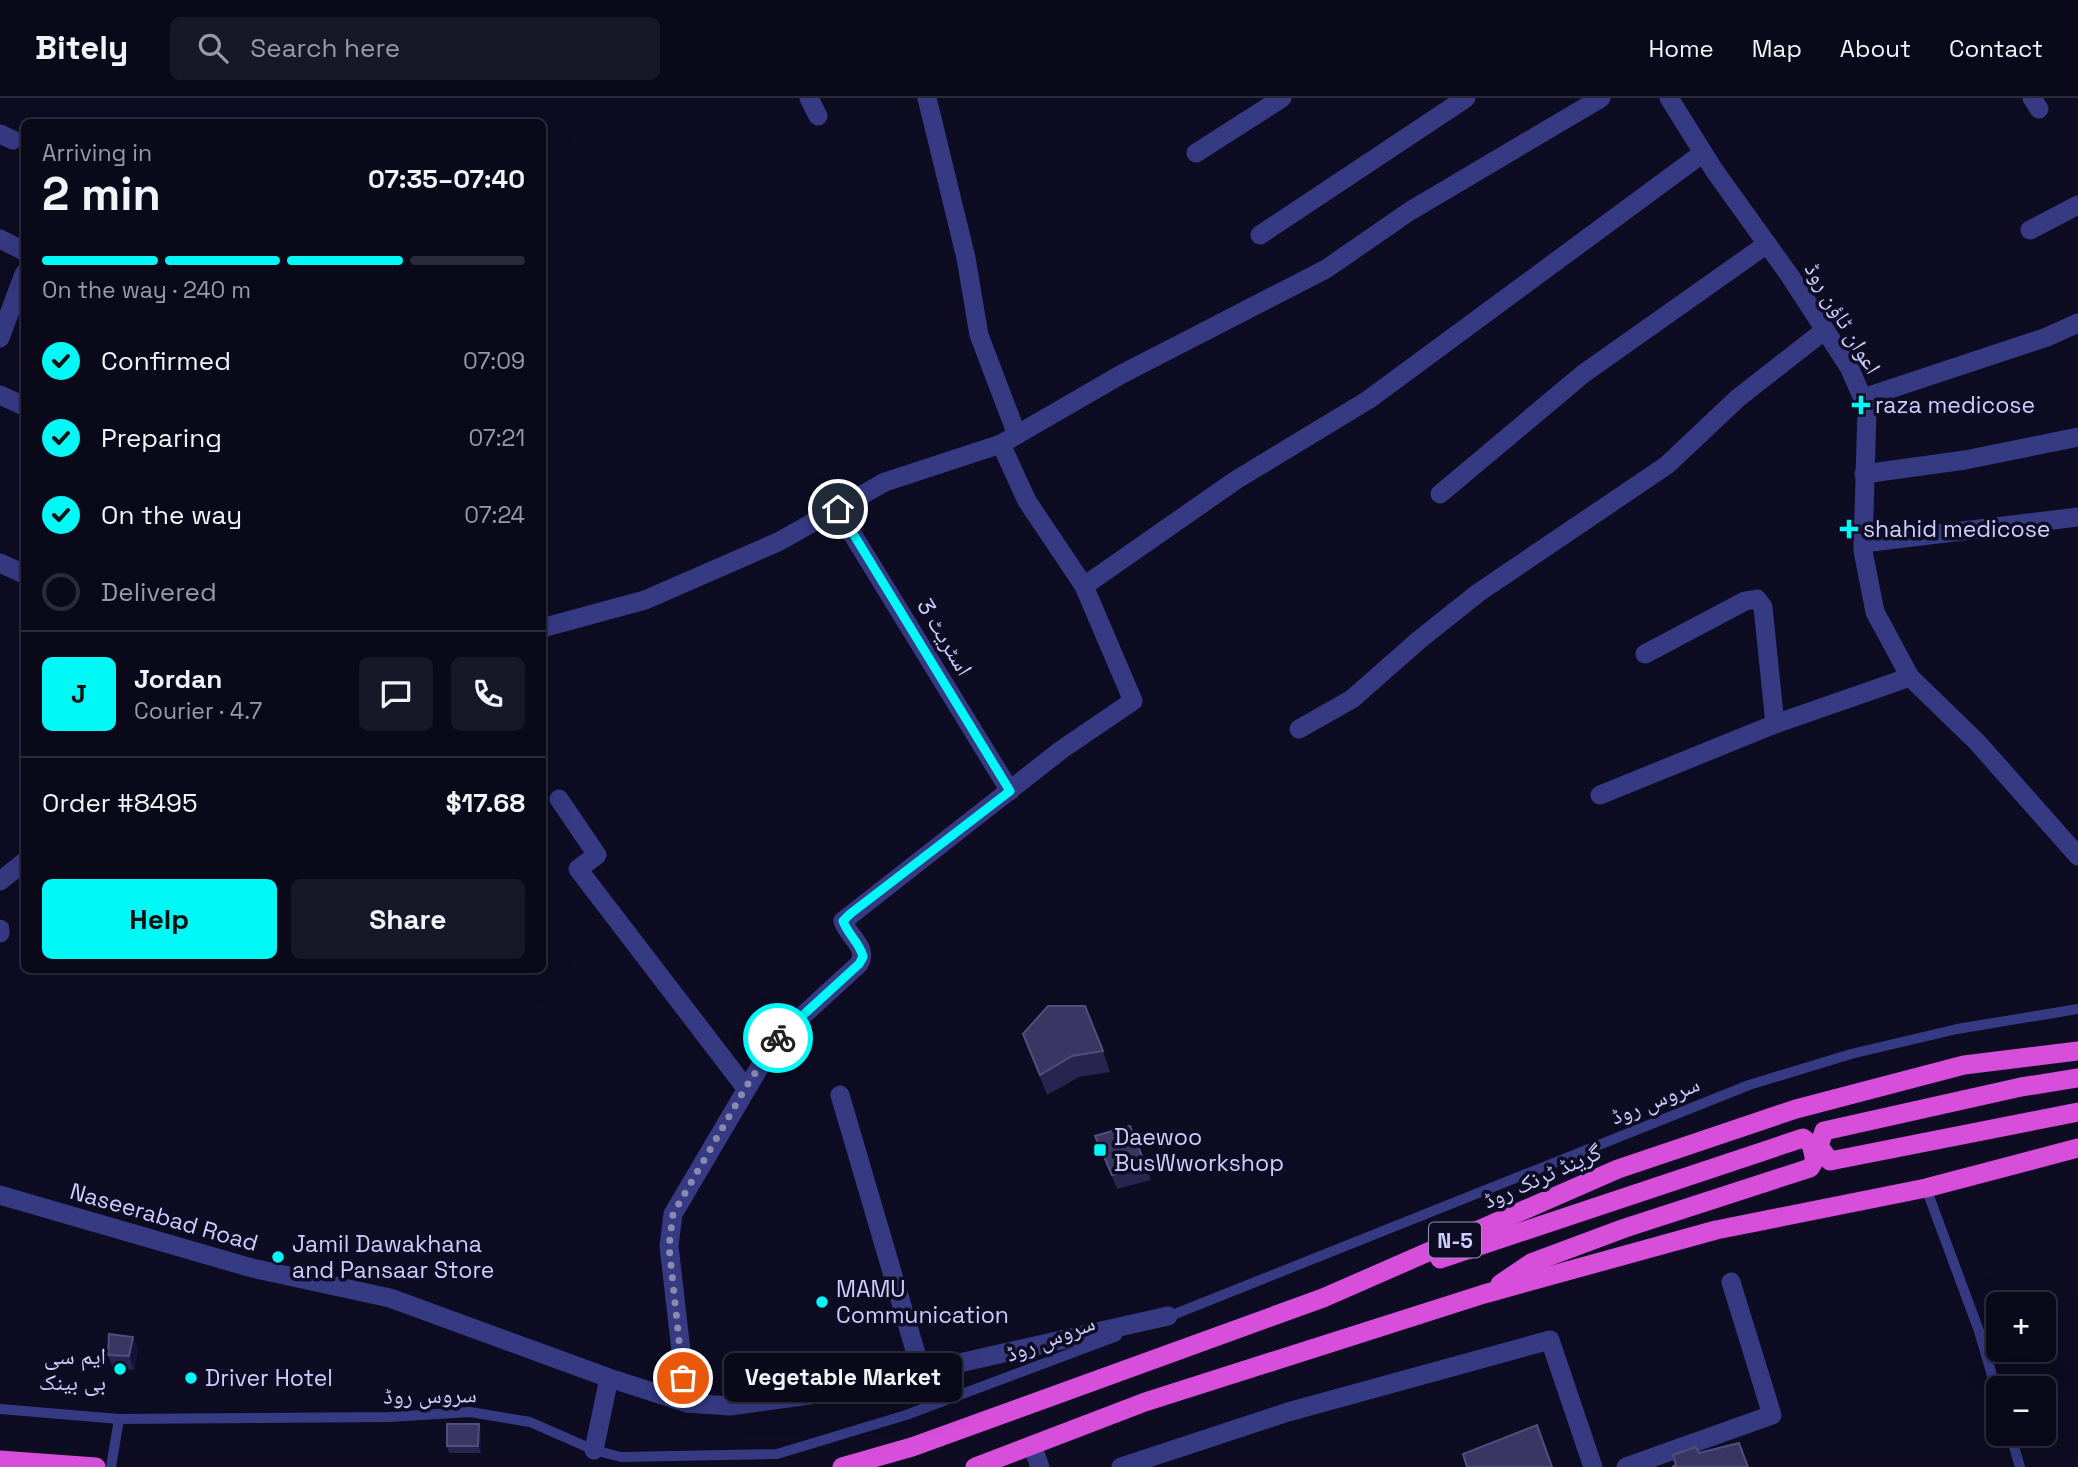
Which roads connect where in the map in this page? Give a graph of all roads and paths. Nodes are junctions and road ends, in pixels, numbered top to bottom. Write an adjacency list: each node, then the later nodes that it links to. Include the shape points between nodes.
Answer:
1 (809, 98): 7 (street)
2 (927, 98): 24 (street, via 966,258 979,335)
3 (1282, 98): 8 (street)
4 (1466, 98): 12 (street)
5 (1601, 98): 24 (street, via 1410,211 1326,268 1122,374)
6 (1669, 98): 9 (street, اعوان ٹاؤن روڈ)
7 (818, 116)
8 (1196, 153)
9 (1703, 153): 14 (street, اعوان ٹاؤن روڈ); 32 (street, via 1368,400 1236,480)
10 (2078, 205): 11 (street)
11 (2030, 230)
12 (1260, 235)
13 (0, 239): 15 (street)
14 (1767, 244): 18 (street, اعوان ٹاؤن روڈ); 26 (street, via 1583,374)
15 (21, 250)
16 (21, 282): 19 (street)
17 (2078, 323): 21 (street)
18 (1825, 330): 21 (street, اعوان ٹاؤن روڈ); 37 (street, via 1738,398 1667,465 1478,593 1352,699)
19 (0, 338)
20 (0, 395): 22 (street)
21 (1863, 398): 25 (street, اعوان ٹاؤن روڈ, via 1867,408)
22 (21, 405)
23 (2078, 437): 25 (street)
24 (1009, 440): 27 (street, via 885,482); 32 (street, via 1027,501)
25 (1864, 474): 29 (street, اعوان ٹاؤن روڈ)
26 (1440, 494)
27 (838, 509): 33 (street, via 778,542 645,600); 38 (street, اسٹریٹ 3)
28 (2078, 517): 29 (street)
29 (1863, 543): 35 (street, اعوان ٹاؤن روڈ, via 1875,612)
30 (0, 563): 31 (street)
31 (21, 573)
32 (1084, 586): 38 (street, via 1133,701)
33 (546, 627)
34 (1644, 654): 36 (street, via 1756,599 1763,607)
35 (1910, 677): 36 (street); 41 (street, اعوان ٹاؤن روڈ, via 1977,741)
36 (1774, 724): 39 (street)
37 (1299, 729)
38 (1010, 791): 47 (street, via 843,921 861,948 859,964 775,1041)
39 (1600, 795)
40 (559, 799): 47 (street, via 597,855 578,870)
41 (2078, 856)
42 (21, 864): 43 (street)
43 (0, 881)
44 (2078, 1009): 56 (lane, سروس روڈ, via 1851,1054 1749,1085)
45 (2078, 1051): 55 (highway, گرینڈ ٹرنک روڈ / N-5, via 1964,1065 1796,1109 1618,1169)
46 (2078, 1078): 49 (highway, via 1824,1131 1819,1146 1830,1161)
47 (746, 1087): 60 (street, via 673,1214 669,1246)
48 (840, 1095): 57 (street)
49 (2078, 1112)
50 (2078, 1148): 51 (highway)
51 (1926, 1188): 54 (highway, via 1716,1230); 58 (lane)
52 (0, 1195): 59 (street, Naseerabad Road, via 252,1268 390,1298)
53 (1731, 1282): 74 (street, via 1772,1415)
54 (1484, 1294): 55 (highway, via 1531,1263 1810,1168 1815,1160 1811,1144 1802,1138); 63 (highway, via 1145,1402)
55 (1323, 1298): 69 (highway, گرینڈ ٹرنک روڈ / N-5, via 912,1447)
56 (1168, 1316): 57 (street, Naseerabad Road); 65 (lane, سروس روڈ, via 906,1415 777,1454 621,1457)
57 (922, 1374): 60 (street, Naseerabad Road, via 730,1406)
58 (1992, 1376)
59 (610, 1378): 60 (street, Naseerabad Road); 65 (street)
60 (687, 1403)
61 (0, 1409): 62 (lane, سروس روڈ)
62 (119, 1419): 65 (lane, سروس روڈ, via 470,1412 530,1422); 68 (lane)
63 (1032, 1445): 70 (highway); 71 (street)
64 (2014, 1446): 75 (lane)
65 (594, 1450)
66 (0, 1460): 67 (highway)
67 (96, 1467)
68 (111, 1467)
69 (842, 1467)
70 (975, 1467)
71 (1040, 1467)
72 (1121, 1467): 73 (street, via 1301,1408 1550,1340)
73 (1593, 1467)
74 (1626, 1467)
75 (2020, 1467)

